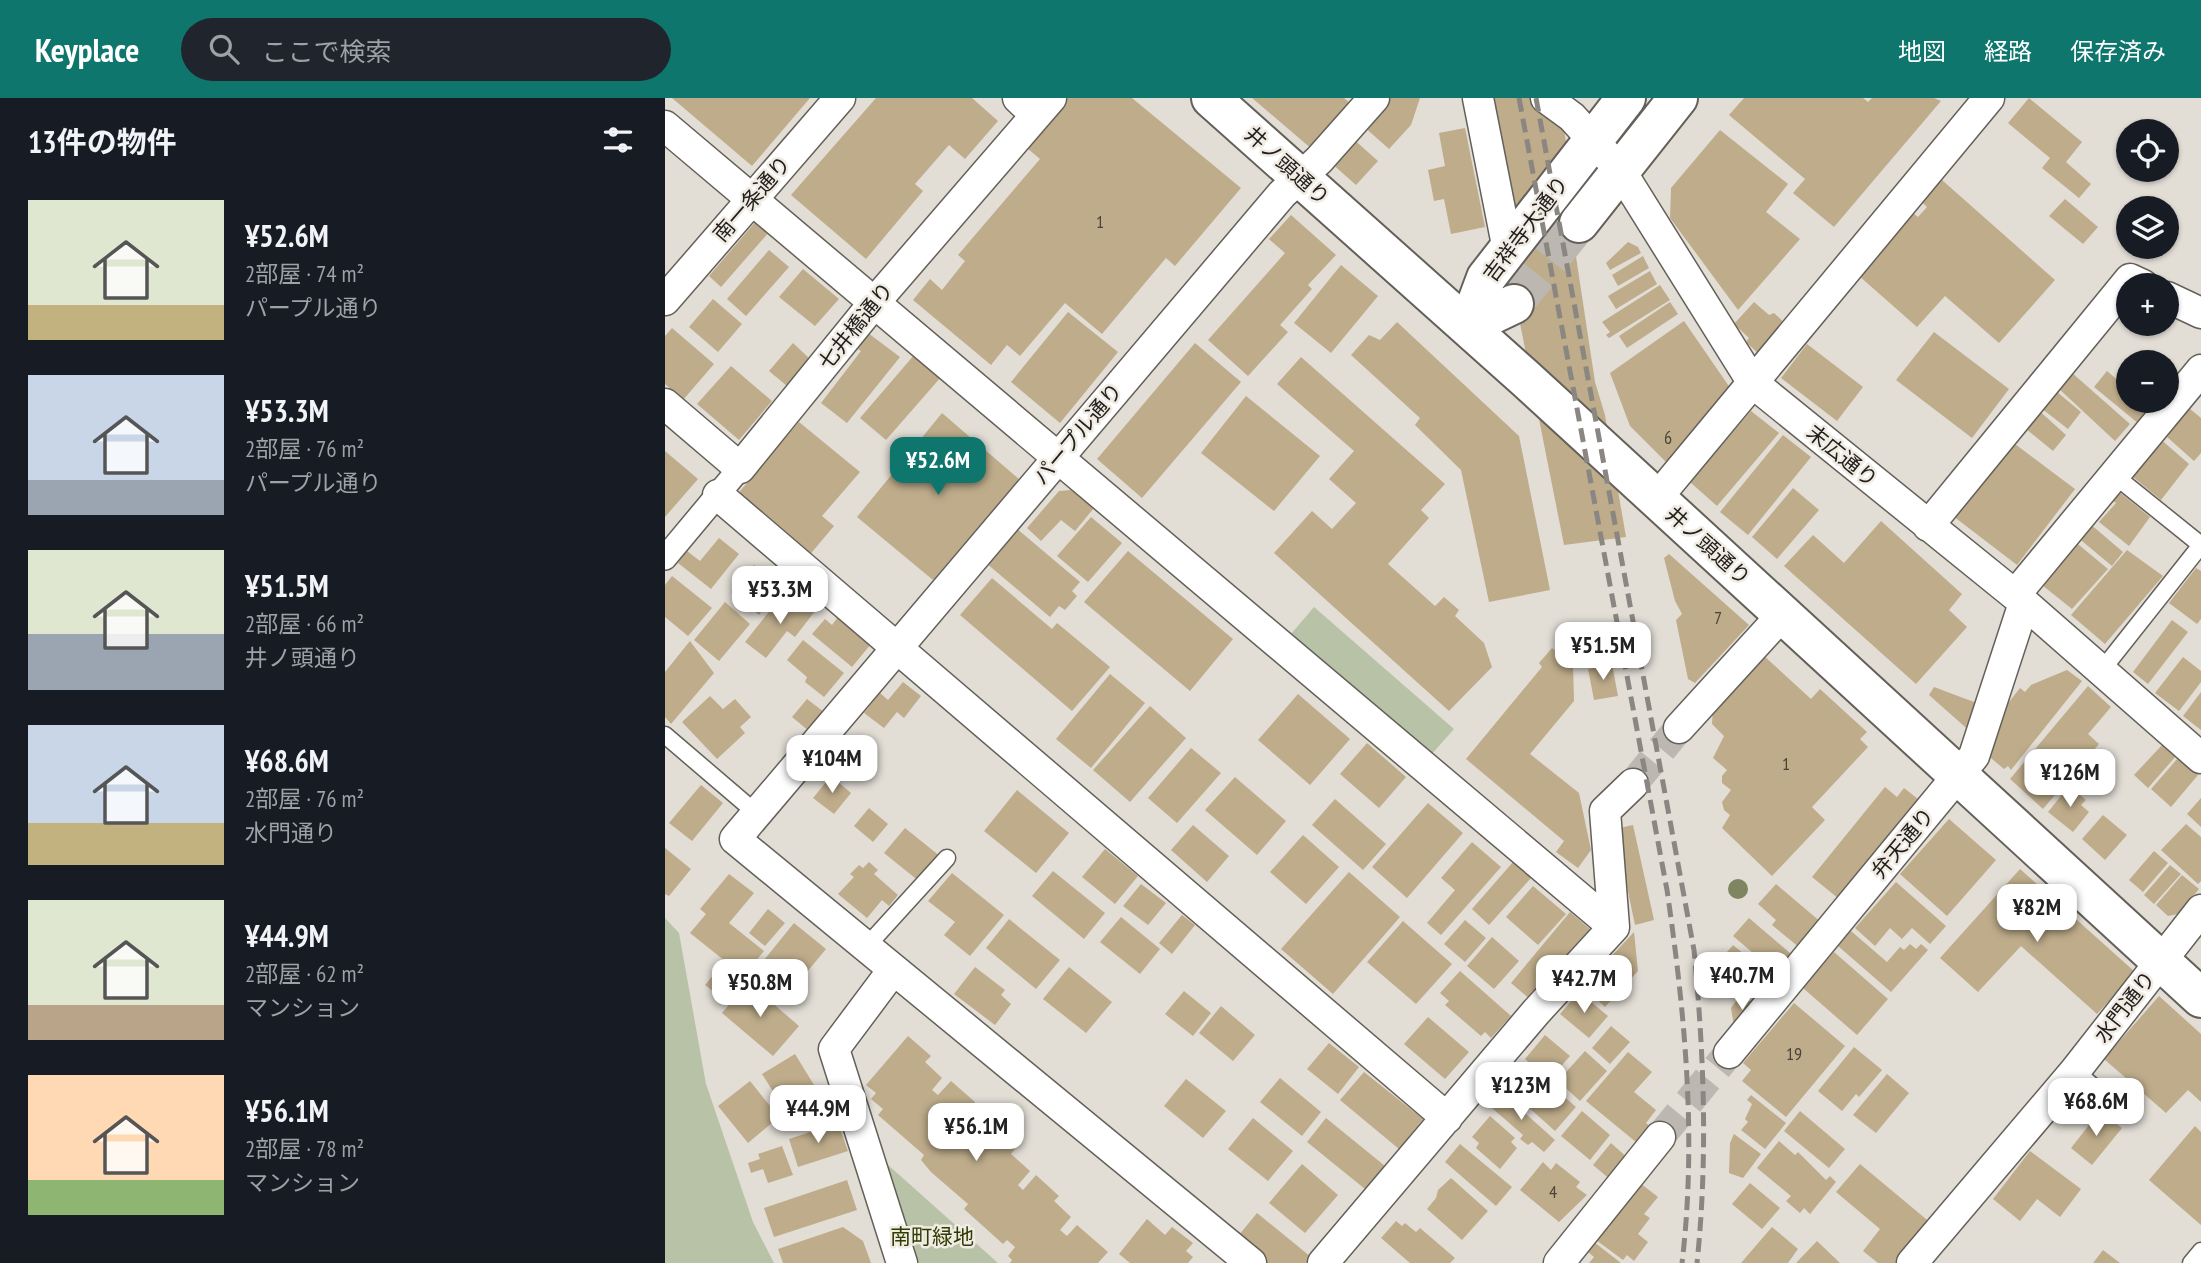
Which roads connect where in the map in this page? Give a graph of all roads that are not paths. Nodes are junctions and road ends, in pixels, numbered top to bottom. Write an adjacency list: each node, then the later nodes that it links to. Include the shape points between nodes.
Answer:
1 (840, 98): 14 (street, 南一条通り)
2 (1211, 98): 13 (main road, 井ノ頭通り)
3 (1374, 98): 13 (street, パープル通り)
4 (1478, 98): 16 (street)
5 (1546, 98): 11 (street, 末広通り)
6 (1626, 98): 11 (main road, 吉祥寺大通り)
7 (1678, 98): 12 (main road, 吉祥寺大通り)
8 (1989, 98): 25 (street)
9 (1035, 104): 19 (street, 七井橋通り)
10 (665, 126): 14 (street)
11 (1594, 139): 12 (street, 末広通り); 16 (main road, 吉祥寺大通り)
12 (1620, 170): 15 (main road, 吉祥寺大通り); 25 (street, 末広通り)
13 (1300, 179): 23 (main road, 井ノ頭通り); 27 (street, パープル通り, via 1282,194)
14 (752, 200): 18 (street, 南一条通り); 19 (street)
15 (1579, 223)
16 (1509, 250): 23 (main road, 吉祥寺大通り, via 1486,278)
17 (2116, 296): 32 (street)
18 (665, 300)
19 (874, 303): 27 (street); 28 (street, 七井橋通り)
20 (2179, 303): 22 (street)
21 (1514, 304): 23 (main road, 吉祥寺大通り)
22 (2201, 313)
23 (1468, 326): 31 (main road, 井ノ頭通り)
24 (2201, 370): 29 (street, 弁天通り)
25 (1753, 383): 31 (street); 32 (street, 末広通り)
26 (665, 404): 28 (street)
27 (1059, 456): 37 (street, パープル通り); 47 (street)
28 (740, 468): 30 (street, 七井橋通り)
29 (2114, 475): 33 (lane); 35 (street, 弁天通り)
30 (718, 495): 34 (street, 七井橋通り); 37 (street)
31 (1656, 499): 36 (main road, 井ノ頭通り)
32 (1928, 526): 35 (street, 末広通り)
33 (2201, 545): 38 (lane)
34 (665, 558)
35 (2019, 599): 38 (street, 末広通り); 42 (street, 弁天通り, via 1974,756)
36 (1783, 614): 39 (street); 42 (main road, 井ノ頭通り)
37 (897, 648): 44 (street, パープル通り); 55 (street)
38 (2102, 670): 41 (street, 末広通り)
39 (1679, 728)
40 (665, 734): 44 (lane)
41 (2201, 758)
42 (1960, 774): 49 (main road, 井ノ頭通り); 52 (street, 弁天通り)
43 (1633, 784): 47 (street, via 1605,811)
44 (755, 812): 48 (street, パープル通り, via 735,839)
45 (947, 858): 48 (lane)
46 (2201, 910): 49 (street, 水門通り)
47 (1614, 927): 55 (street)
48 (866, 947): 50 (street)
49 (2161, 962): 51 (main road, 井ノ頭通り); 53 (street, 水門通り)
50 (893, 970): 58 (street, via 834,1049); 59 (street)
51 (2201, 998)
52 (1729, 1053)
53 (2075, 1071): 54 (lane); 62 (street, 水門通り)
54 (2126, 1114)
55 (1447, 1118): 60 (street)
56 (1660, 1136): 61 (street)
57 (2201, 1251): 63 (lane)
58 (902, 1263)
59 (1251, 1263)
60 (1323, 1263)
61 (1559, 1263)
62 (1912, 1263)
63 (2191, 1263)

